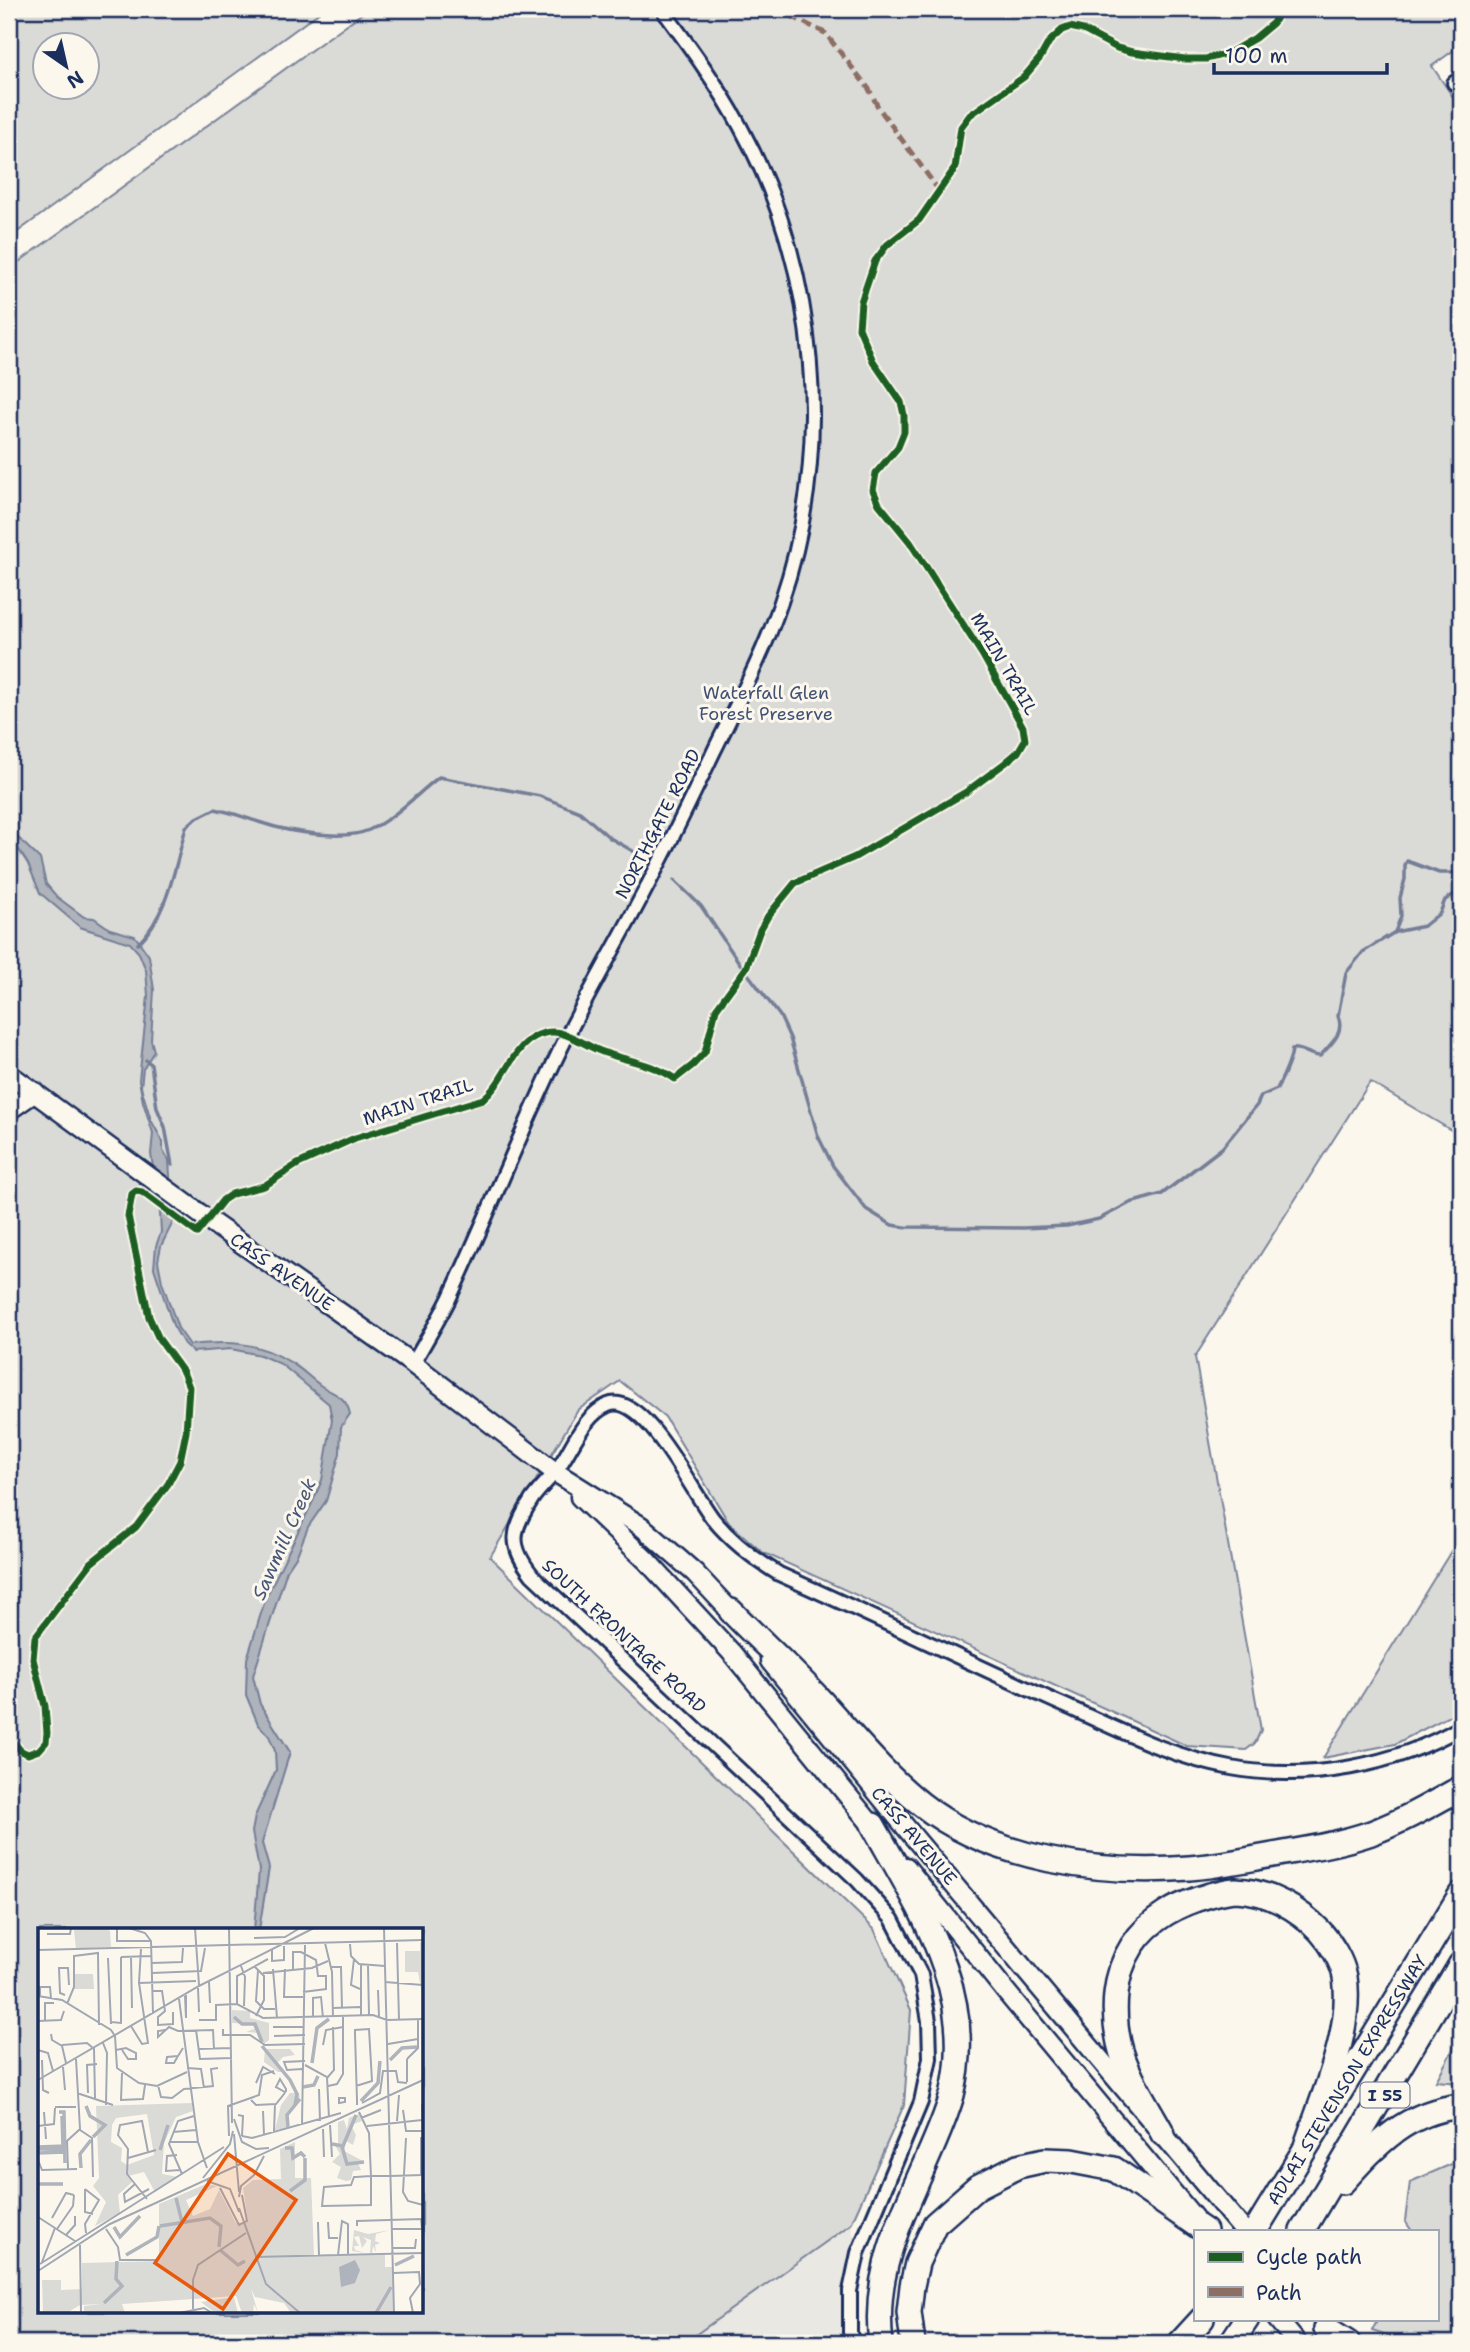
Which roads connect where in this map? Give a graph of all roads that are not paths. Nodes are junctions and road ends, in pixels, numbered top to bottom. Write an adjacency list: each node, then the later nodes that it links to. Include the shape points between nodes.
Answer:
1 (662, 9): 5 (street, NORTHGATE ROAD, via 742,128 789,246 805,318 812,402 801,528 782,600 750,678 652,878 567,1036 448,1300)
2 (9, 1074): 3 (main road, CASS AVENUE)
3 (34, 1092): 4 (main road); 5 (main road, CASS AVENUE)
4 (9, 1110)
5 (413, 1364): 6 (main road, CASS AVENUE)
6 (555, 1472): 7 (main road, CASS AVENUE, via 641,1526); 8 (street, SOUTH FRONTAGE ROAD, via 594,1415 607,1405 629,1407 648,1423 713,1519 755,1559 1033,1692 1183,1755 1231,1768 1313,1771 1398,1756); 10 (main road, CASS AVENUE, via 647,1561 731,1652); 26 (street, SOUTH FRONTAGE ROAD, via 519,1520 515,1550 521,1561 857,1880 892,1919 921,1975 930,2058 921,2102 858,2253 850,2291)
7 (730, 1611): 9 (highway, via 820,1700 864,1752 921,1804 982,1838 1039,1857 1134,1870 1230,1862 1342,1842 1420,1812); 14 (main road, CASS AVENUE)
8 (1461, 1727)
9 (1461, 1788)
10 (873, 1825): 17 (main road, CASS AVENUE); 27 (highway, via 944,1960 956,2009 958,2060 943,2123 885,2263 879,2307)
11 (1461, 1894): 15 (highway, ADLAI STEVENSON EXPRESSWAY / I 55)
12 (1461, 1964): 16 (highway, I 55)
13 (1461, 2106): 16 (highway, via 1414,2119 1384,2139)
14 (1163, 2134): 15 (highway, via 1120,2047 1116,2025 1120,1975 1131,1948 1162,1916 1194,1900 1235,1890 1280,1901 1301,1914 1327,1939 1345,1973 1345,2028); 19 (main road, CASS AVENUE)
15 (1306, 2146): 20 (highway, ADLAI STEVENSON EXPRESSWAY / I 55)
16 (1305, 2228)
17 (1204, 2230)
18 (1204, 2230): 28 (highway, via 1114,2169 1058,2160 1018,2166 977,2187 935,2224 912,2286)
19 (1243, 2230)
20 (1256, 2230)
21 (1202, 2320): 29 (highway)
22 (1202, 2320): 30 (highway)
23 (1246, 2320): 31 (highway)
24 (1278, 2320): 32 (main road)
25 (1327, 2330): 33 (highway)
26 (852, 2343)
27 (881, 2343)
28 (913, 2343)
29 (1180, 2343)
30 (1188, 2343)
31 (1231, 2343)
32 (1297, 2343)
33 (1348, 2343)

